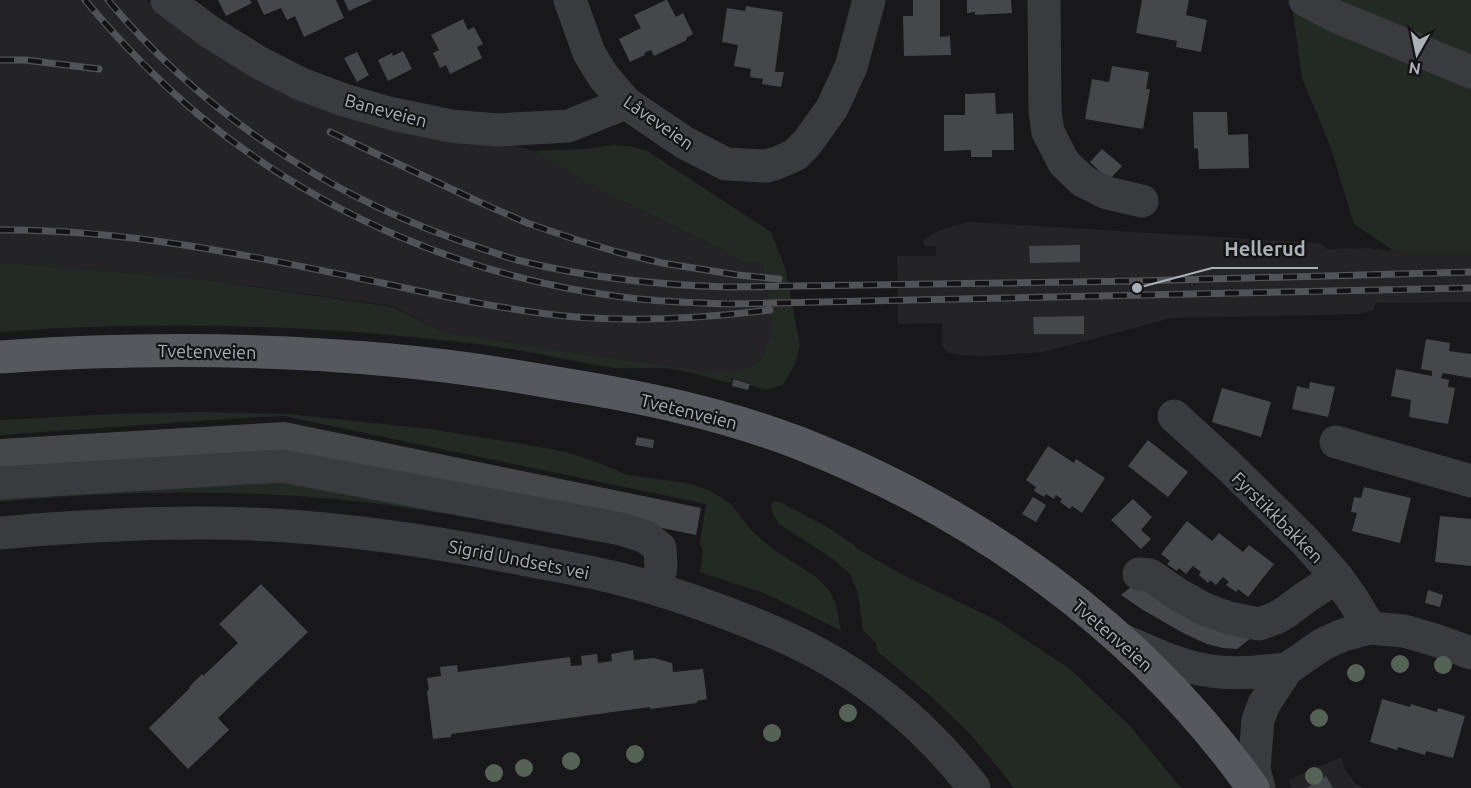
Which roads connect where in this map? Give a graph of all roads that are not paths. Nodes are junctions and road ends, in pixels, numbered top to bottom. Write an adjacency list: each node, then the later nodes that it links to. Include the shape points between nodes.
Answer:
1 (167, 0): 7 (street, Baneveien, via 210,32 301,84 393,114 451,126 497,130 568,126)
2 (570, 0): 7 (street, Låveveien, via 590,53)
3 (869, 0): 7 (street, Låveveien, via 851,67 831,108 807,143 795,155 777,163 726,164 685,143)
4 (1044, 0): 8 (street, via 1048,132 1064,163 1083,181 1107,193)
5 (1305, 0): 6 (street)
6 (1471, 72)
7 (626, 103)
8 (1142, 201)
9 (0, 357): 19 (main road, Tvetenveien, via 194,350 322,354 577,386 710,415 833,458 939,509 1038,573)
10 (1173, 416): 16 (street, Fyrstikkbakken, via 1231,468)
11 (1336, 442): 12 (street)
12 (1471, 481)
13 (0, 483): 17 (street, via 282,466 621,529 646,537 660,548)
14 (0, 533): 17 (street, Sigrid Undsets vei, via 204,523 339,530 496,554)
15 (1139, 574): 16 (street, via 1150,575 1204,609 1259,624 1286,612)
16 (1337, 577): 18 (street, Fyrstikkbakken)
17 (657, 589): 22 (street, Sigrid Undsets vei, via 792,640 837,665 875,691 933,741)
18 (1370, 628): 20 (street, via 1404,631); 21 (street, via 1323,644)
19 (1122, 640): 21 (street, via 1169,660 1209,671); 23 (main road, Tvetenveien, via 1200,720)
20 (1471, 653)
21 (1287, 669): 24 (street, via 1258,720 1254,769)
22 (974, 788)
23 (1253, 788)
24 (1259, 788)

